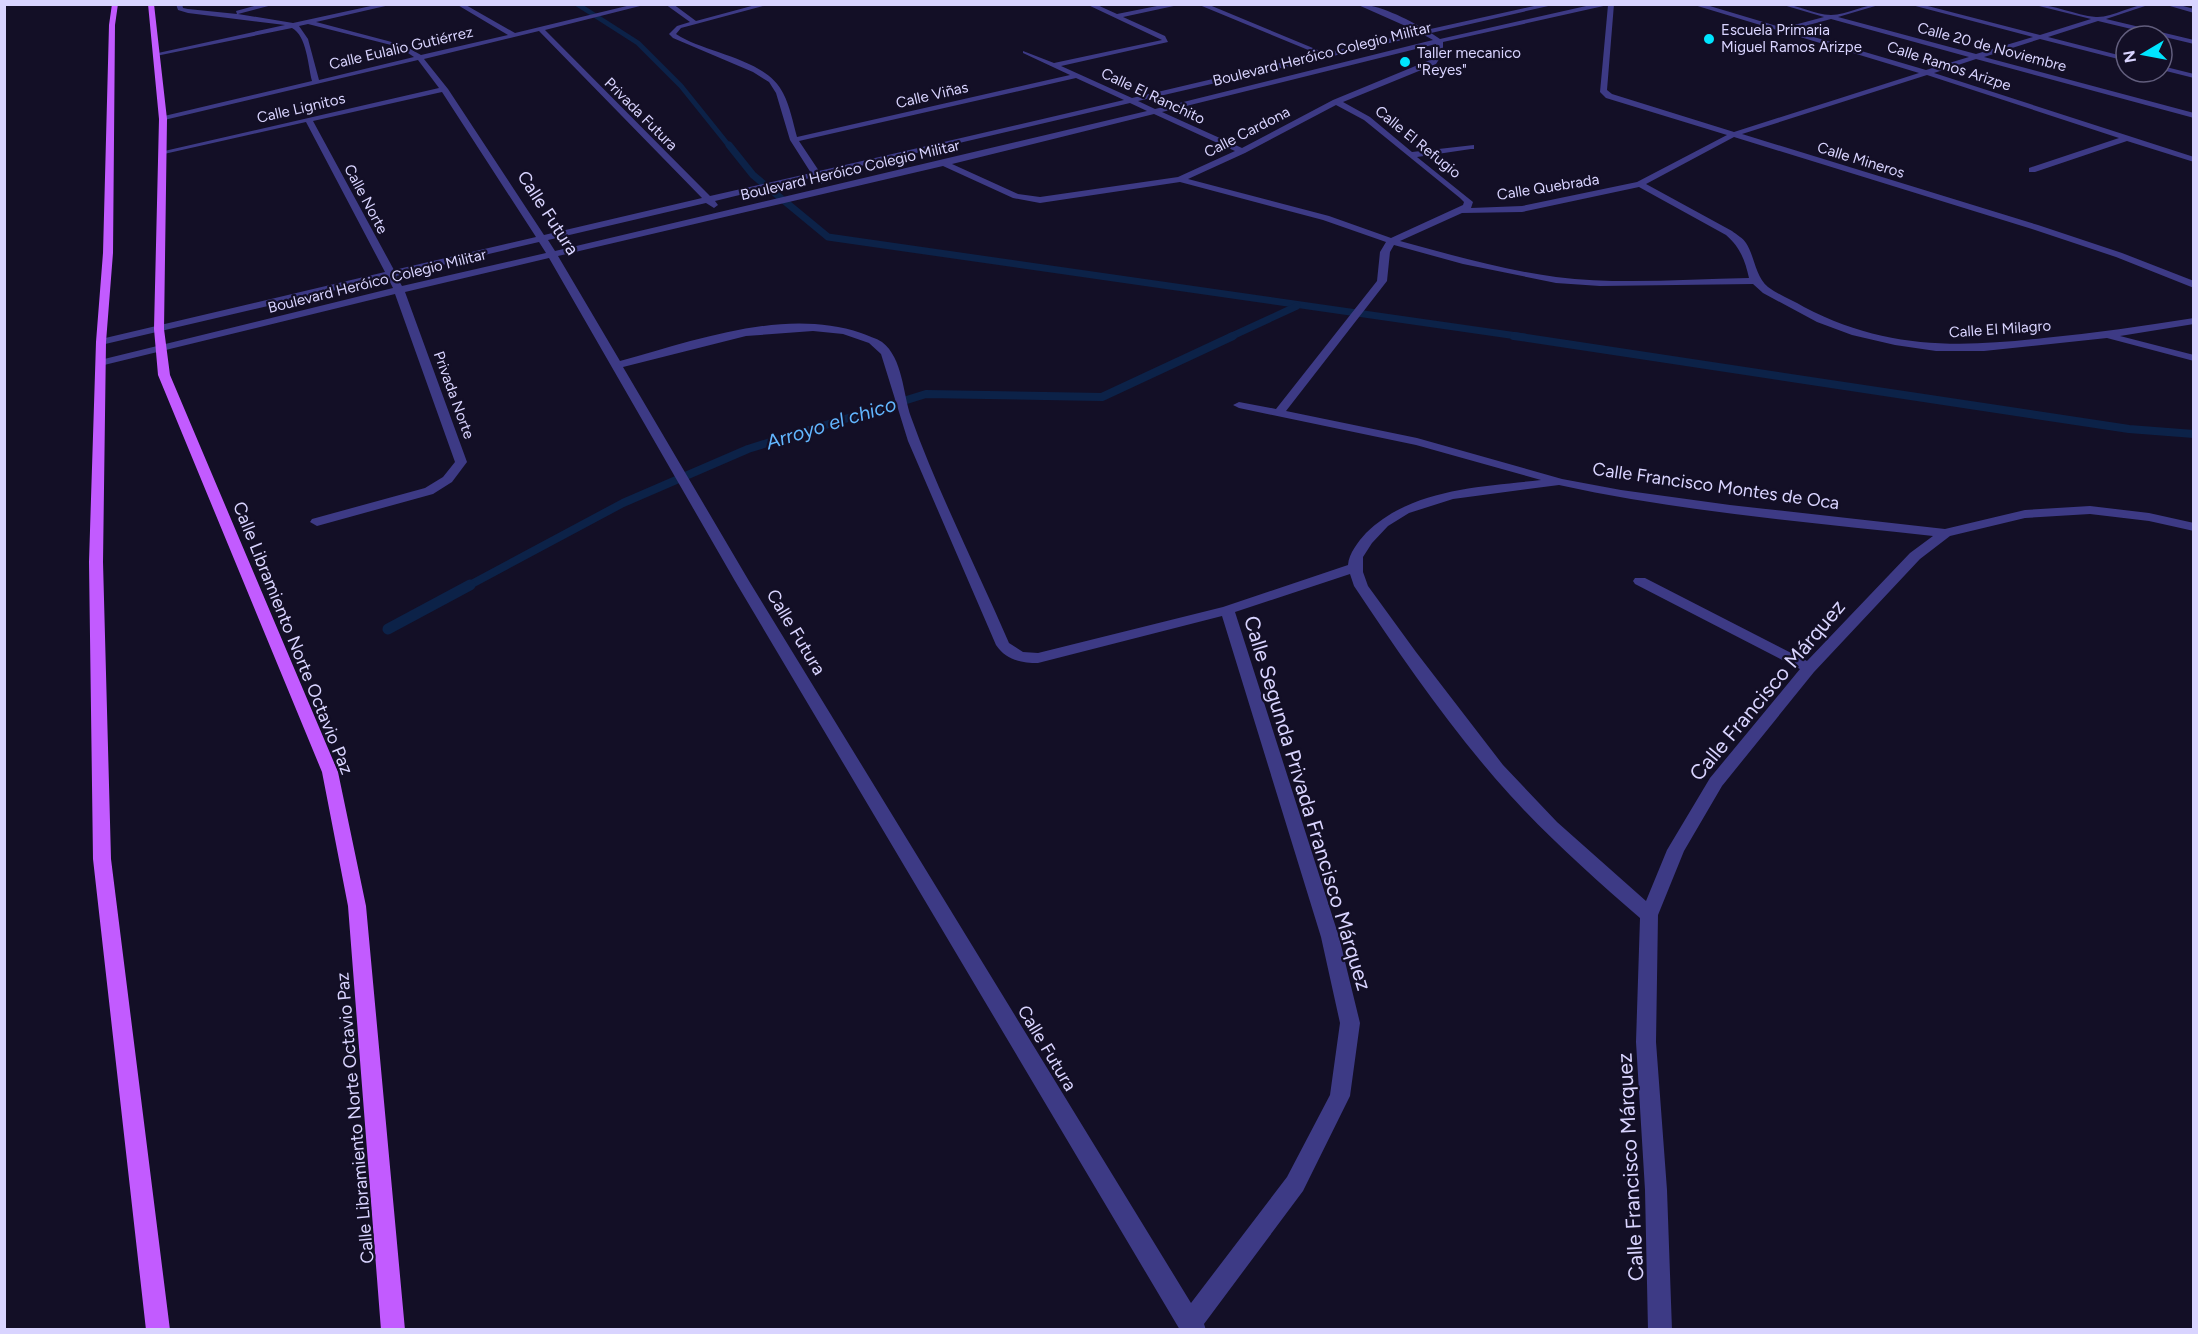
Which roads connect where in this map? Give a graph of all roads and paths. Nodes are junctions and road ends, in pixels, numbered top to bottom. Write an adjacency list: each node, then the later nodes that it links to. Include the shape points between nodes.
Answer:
1 (115, 4): 88 (main road, via 108,253)
2 (151, 4): 42 (main road, Calle Libramiento Norte Octavio Paz)
3 (179, 4): 26 (street, via 183,10)
4 (273, 4): 26 (street)
5 (391, 4): 31 (street)
6 (459, 4): 37 (street)
7 (645, 4): 34 (street, Calle Eulalio Gutiérrez)
8 (668, 4): 32 (street)
9 (768, 4): 32 (street)
10 (1089, 4): 28 (street)
11 (1180, 4): 28 (street)
12 (1200, 4): 43 (street)
13 (1359, 4): 36 (street)
14 (1523, 4): 24 (street)
15 (1554, 4): 24 (street, Boulevard Heróico Colegio Militar)
16 (1609, 4): 27 (street, Boulevard Heróico Colegio Militar); 61 (street, Calle Mineros, via 1605,94)
17 (1694, 4): 35 (street, Calle Ramos Arizpe)
18 (1783, 4): 29 (street, Calle 20 de Noviembre)
19 (1879, 4): 29 (street)
20 (1911, 4): 38 (street)
21 (2034, 4): 30 (street)
22 (2148, 4): 30 (street, Calle Quebrada)
23 (2166, 4): 25 (street)
24 (1535, 8): 27 (street); 36 (street, Boulevard Heróico Colegio Militar)
25 (2193, 10)
26 (225, 15): 33 (street)
27 (1555, 15): 39 (street, Boulevard Heróico Colegio Militar)
28 (1117, 16): 48 (street, via 1166,41)
29 (1830, 17): 35 (street); 45 (street, Calle 20 de Noviembre)
30 (2096, 19): 38 (street, Calle Quebrada); 40 (street)
31 (310, 23): 33 (street); 46 (street, Calle Futura, via 379,38)
32 (695, 23): 63 (street, via 672,34 756,70 772,81 780,93)
33 (295, 26): 42 (street); 53 (street, via 303,34)
34 (541, 30): 37 (street, Calle Eulalio Gutiérrez); 75 (street, Privada Futura)
35 (1784, 30): 50 (street, Calle Ramos Arizpe)
36 (1427, 32): 39 (street); 43 (street, Boulevard Heróico Colegio Militar)
37 (515, 36): 46 (street, Calle Eulalio Gutiérrez)
38 (2040, 37): 44 (street); 45 (street, Calle Quebrada)
39 (1439, 41): 47 (street, Boulevard Heróico Colegio Militar); 56 (street, Calle Cardona, via 1440,53 1433,62)
40 (2193, 42)
41 (1025, 52): 48 (street, Calle El Ranchito)
42 (158, 55): 59 (main road, Calle Libramiento Norte Octavio Paz)
43 (1324, 55): 47 (street); 55 (street, Boulevard Heróico Colegio Militar)
44 (2114, 56)
45 (1975, 57): 50 (street, Calle Quebrada); 58 (street, Calle 20 de Noviembre)
46 (420, 58): 53 (street, Calle Eulalio Gutiérrez); 54 (street, Calle Futura)
47 (1346, 63): 57 (street, Boulevard Heróico Colegio Militar)
48 (1054, 65): 51 (street, Calle El Ranchito)
49 (2174, 71): 52 (street)
50 (1928, 73): 61 (street, Calle Quebrada); 62 (street, Calle Ramos Arizpe)
51 (1076, 76): 55 (street, Calle El Ranchito); 63 (street, Calle Viñas)
52 (2193, 76)
53 (316, 82): 59 (street, Calle Eulalio Gutiérrez)
54 (444, 89): 60 (street, Calle Lignitos); 78 (street, Calle Futura)
55 (1132, 102): 57 (street, Calle El Ranchito); 71 (street, Boulevard Heróico Colegio Militar)
56 (1336, 102): 65 (street, Calle Cardona); 67 (street, Calle El Refugio, via 1371,120)
57 (1153, 112): 65 (street, Calle El Ranchito); 69 (street, Boulevard Heróico Colegio Militar)
58 (2193, 116)
59 (163, 118): 66 (main road, Calle Libramiento Norte Octavio Paz)
60 (309, 120): 66 (street, Calle Lignitos); 81 (street, Calle Norte)
61 (1732, 135): 73 (street, Calle Quebrada); 83 (street, Calle Mineros, via 2119,255)
62 (2128, 138): 68 (street, Calle Ramos Arizpe); 70 (street)
63 (794, 140): 71 (street)
64 (1471, 147): 67 (street)
65 (1242, 151): 72 (street, Calle Cardona)
66 (164, 152): 86 (main road, Calle Libramiento Norte Octavio Paz)
67 (1410, 155): 76 (street, Calle El Refugio, via 1469,202)
68 (2193, 160)
69 (944, 163): 72 (street, Calle Cardona, via 1016,196 1040,200); 74 (street, Boulevard Heróico Colegio Militar)
70 (2032, 170)
71 (817, 176): 74 (street); 75 (street, Boulevard Heróico Colegio Militar)
72 (1180, 179): 79 (street, via 1326,218)
73 (1640, 184): 76 (street, Calle Quebrada, via 1522,209); 82 (street, via 1709,220 1741,243)
74 (829, 190): 77 (street, Boulevard Heróico Colegio Militar)
75 (709, 200): 77 (street, Privada Futura); 78 (street, Boulevard Heróico Colegio Militar)
76 (1461, 210): 79 (street, Calle Quebrada)
77 (725, 215): 80 (street, Boulevard Heróico Colegio Militar)
78 (541, 238): 80 (street, Calle Futura); 81 (street, Boulevard Heróico Colegio Militar)
79 (1391, 241): 82 (street, via 1556,280); 94 (street, via 1384,252 1382,281)
80 (552, 254): 84 (street, Boulevard Heróico Colegio Militar); 92 (street, Calle Futura)
81 (390, 273): 84 (street, Calle Norte); 86 (street, Boulevard Heróico Colegio Militar)
82 (1755, 281): 87 (street, Calle El Milagro, via 1788,304 1821,320 1896,342 1936,348 1984,348)
83 (2193, 285)
84 (399, 290): 89 (street, Boulevard Heróico Colegio Militar); 96 (street, Privada Norte, via 460,462 446,483 429,491)
85 (2193, 321): 87 (street, Calle El Milagro)
86 (159, 329): 88 (street, Boulevard Heróico Colegio Militar); 89 (main road, Calle Libramiento Norte Octavio Paz)
87 (2106, 335): 90 (street)
88 (100, 342): 91 (main road)
89 (161, 349): 91 (street, Boulevard Heróico Colegio Militar); 106 (main road, Calle Libramiento Norte Octavio Paz, via 164,375 330,771 357,906)
90 (2193, 358)
91 (100, 363): 105 (main road, via 96,562 102,859)
92 (618, 365): 101 (street, via 781,329 813,327 875,342 887,353 906,422 1003,645 1011,654 1038,657); 104 (street, Calle Futura, via 742,581)
93 (1239, 405): 94 (street, Calle Francisco Montes de Oca)
94 (1279, 413): 95 (street, Calle Francisco Montes de Oca, via 1476,457)
95 (1560, 482): 98 (street, Calle Francisco Montes de Oca, via 1730,509); 99 (street, via 1441,497 1403,509 1376,529 1356,555)
96 (317, 522)
97 (2193, 527): 98 (street, Calle Francisco Montes de Oca, via 2090,510 2025,513)
98 (1945, 533): 102 (street, Calle Francisco Márquez, via 1916,556)
99 (1353, 568): 101 (street); 103 (street, via 1361,586 1429,682 1498,770 1583,858)
100 (1640, 581): 102 (street)
101 (1227, 610): 104 (street, Calle Segunda Privada Francisco Márquez, via 1330,937 1350,1023 1340,1096 1295,1184)
102 (1809, 668): 103 (street, Calle Francisco Márquez, via 1716,782 1676,850)
103 (1649, 915): 107 (street, Calle Francisco Márquez, via 1646,1041)
104 (1192, 1326)
105 (158, 1329)
106 (393, 1329)
107 (1660, 1329)

